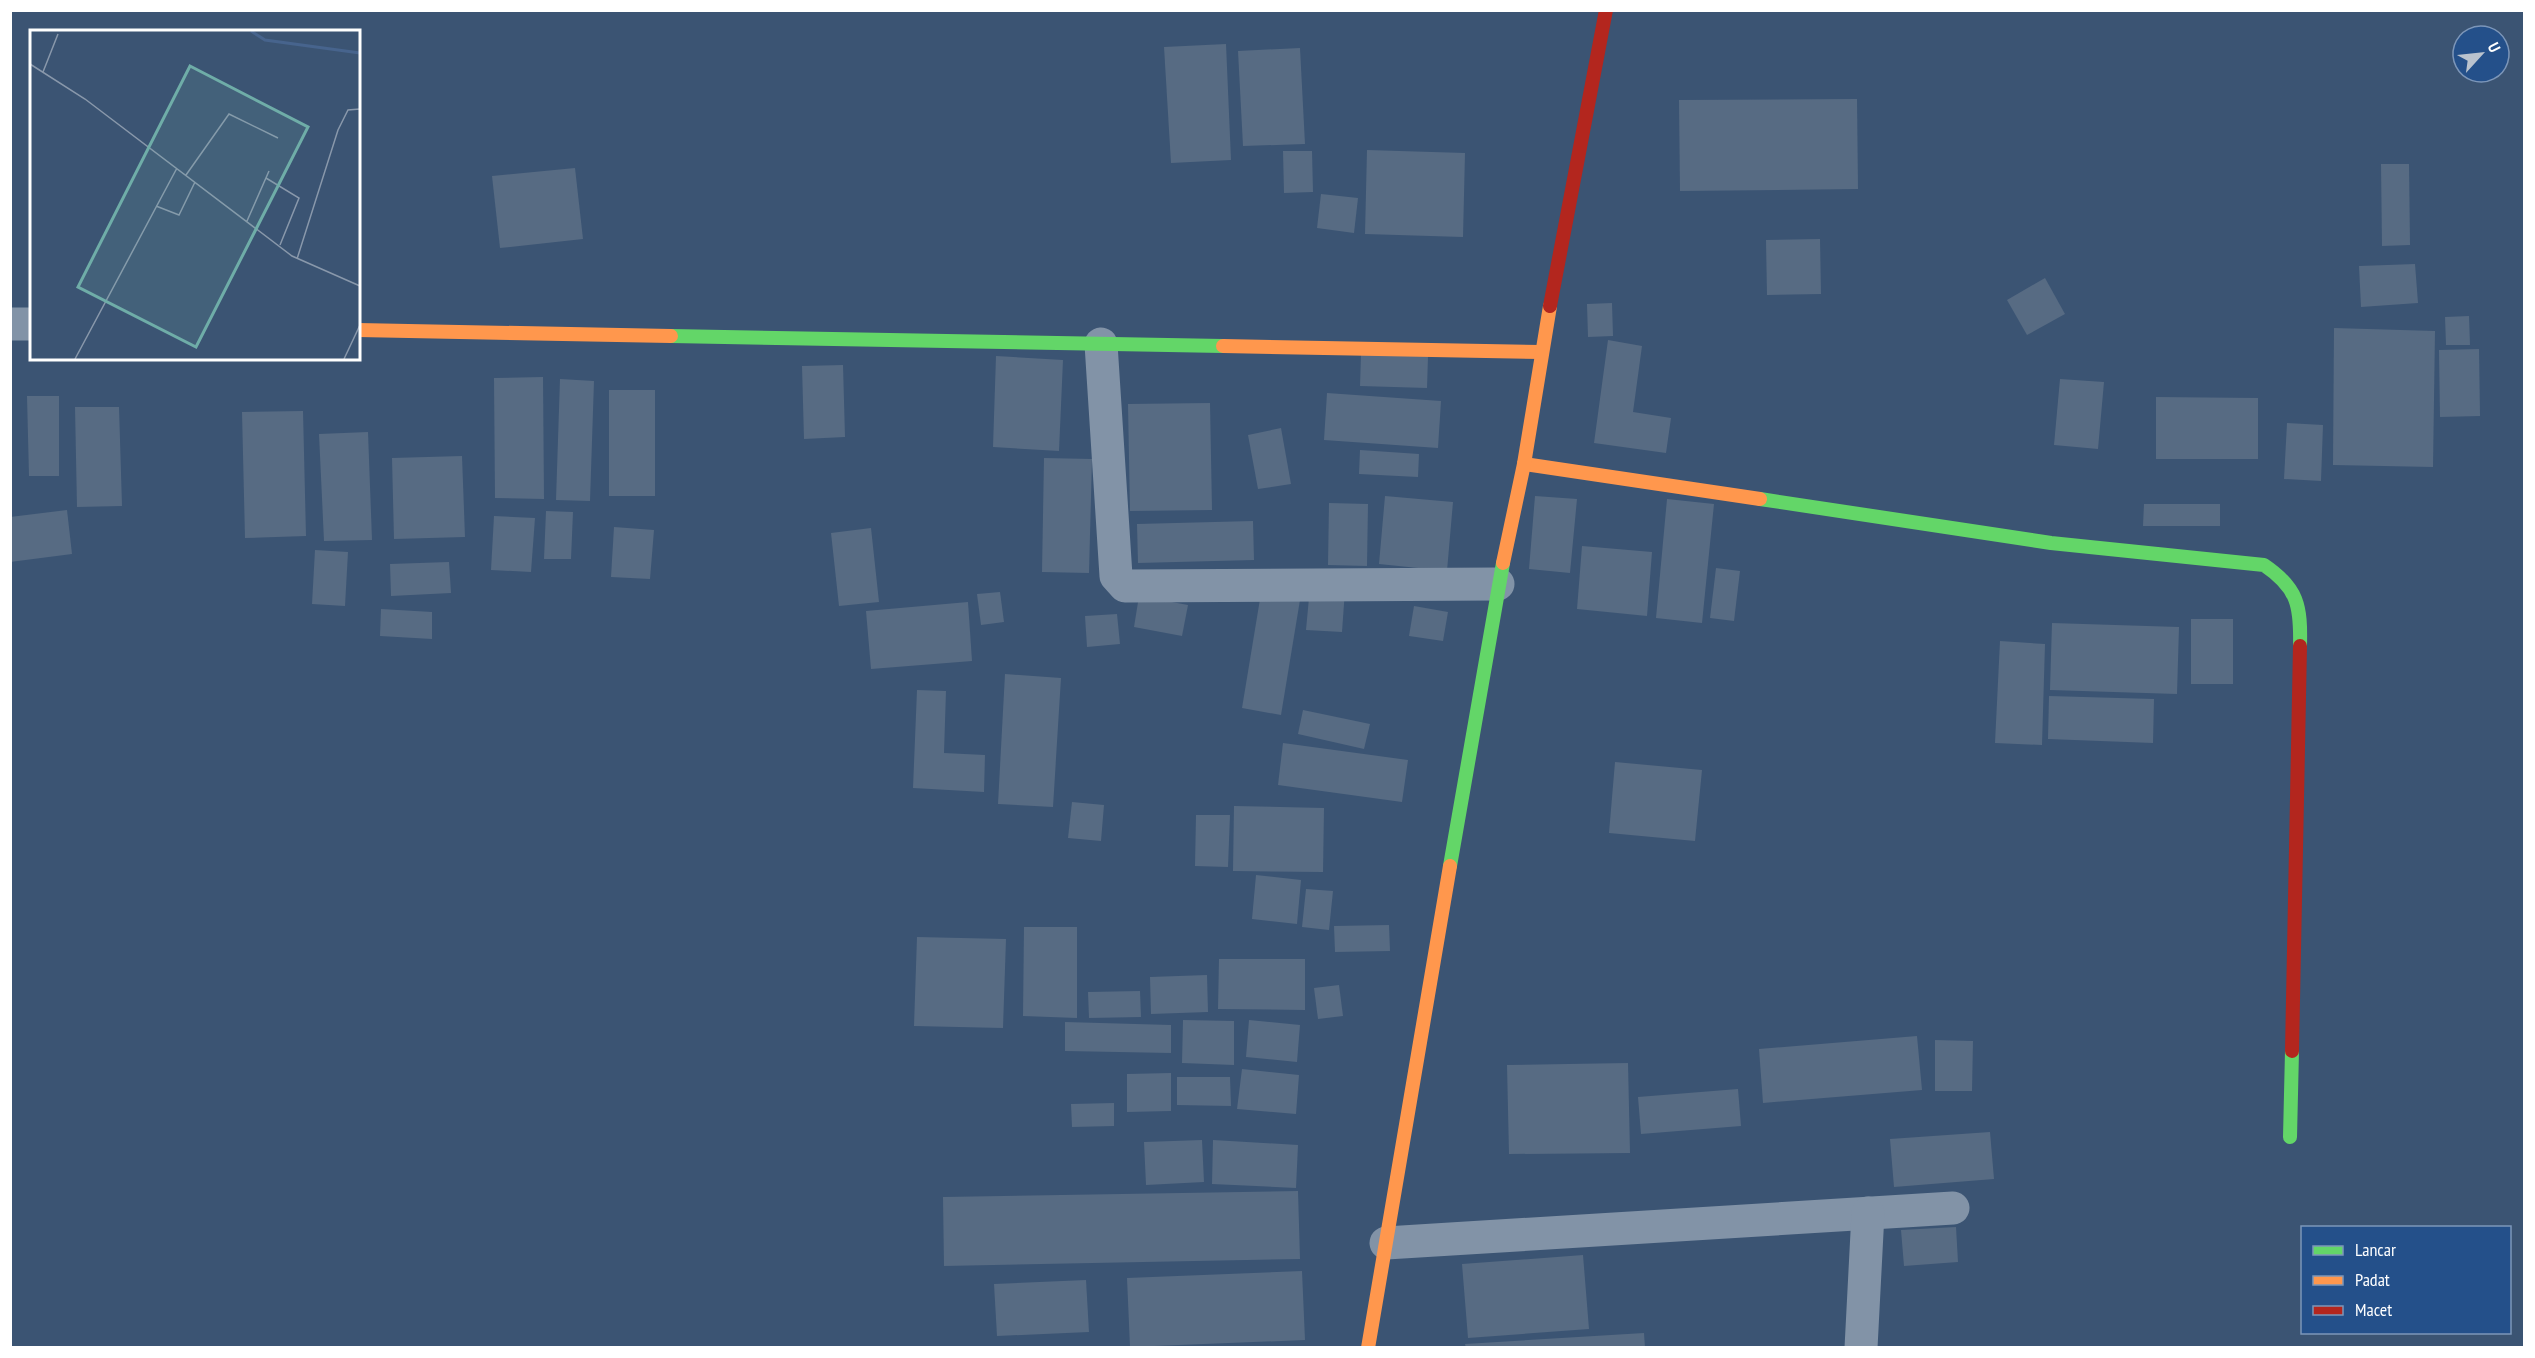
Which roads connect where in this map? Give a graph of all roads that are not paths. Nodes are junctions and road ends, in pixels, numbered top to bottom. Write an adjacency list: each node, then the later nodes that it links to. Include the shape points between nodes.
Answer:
1 (1606, 10): 6 (street)
2 (10, 324): 3 (street)
3 (30, 324)
4 (360, 330): 5 (street)
5 (1101, 344): 6 (street); 8 (street, via 1116,576 1125,586)
6 (1540, 352): 7 (street)
7 (1524, 464): 8 (street); 9 (street, via 2051,543 2264,565 2286,580 2301,616)
8 (1498, 584): 12 (street)
9 (2290, 1137)
10 (1953, 1208): 11 (street)
11 (1868, 1213): 12 (street); 14 (street)
12 (1386, 1243): 13 (street)
13 (1368, 1347)
14 (1861, 1347)

